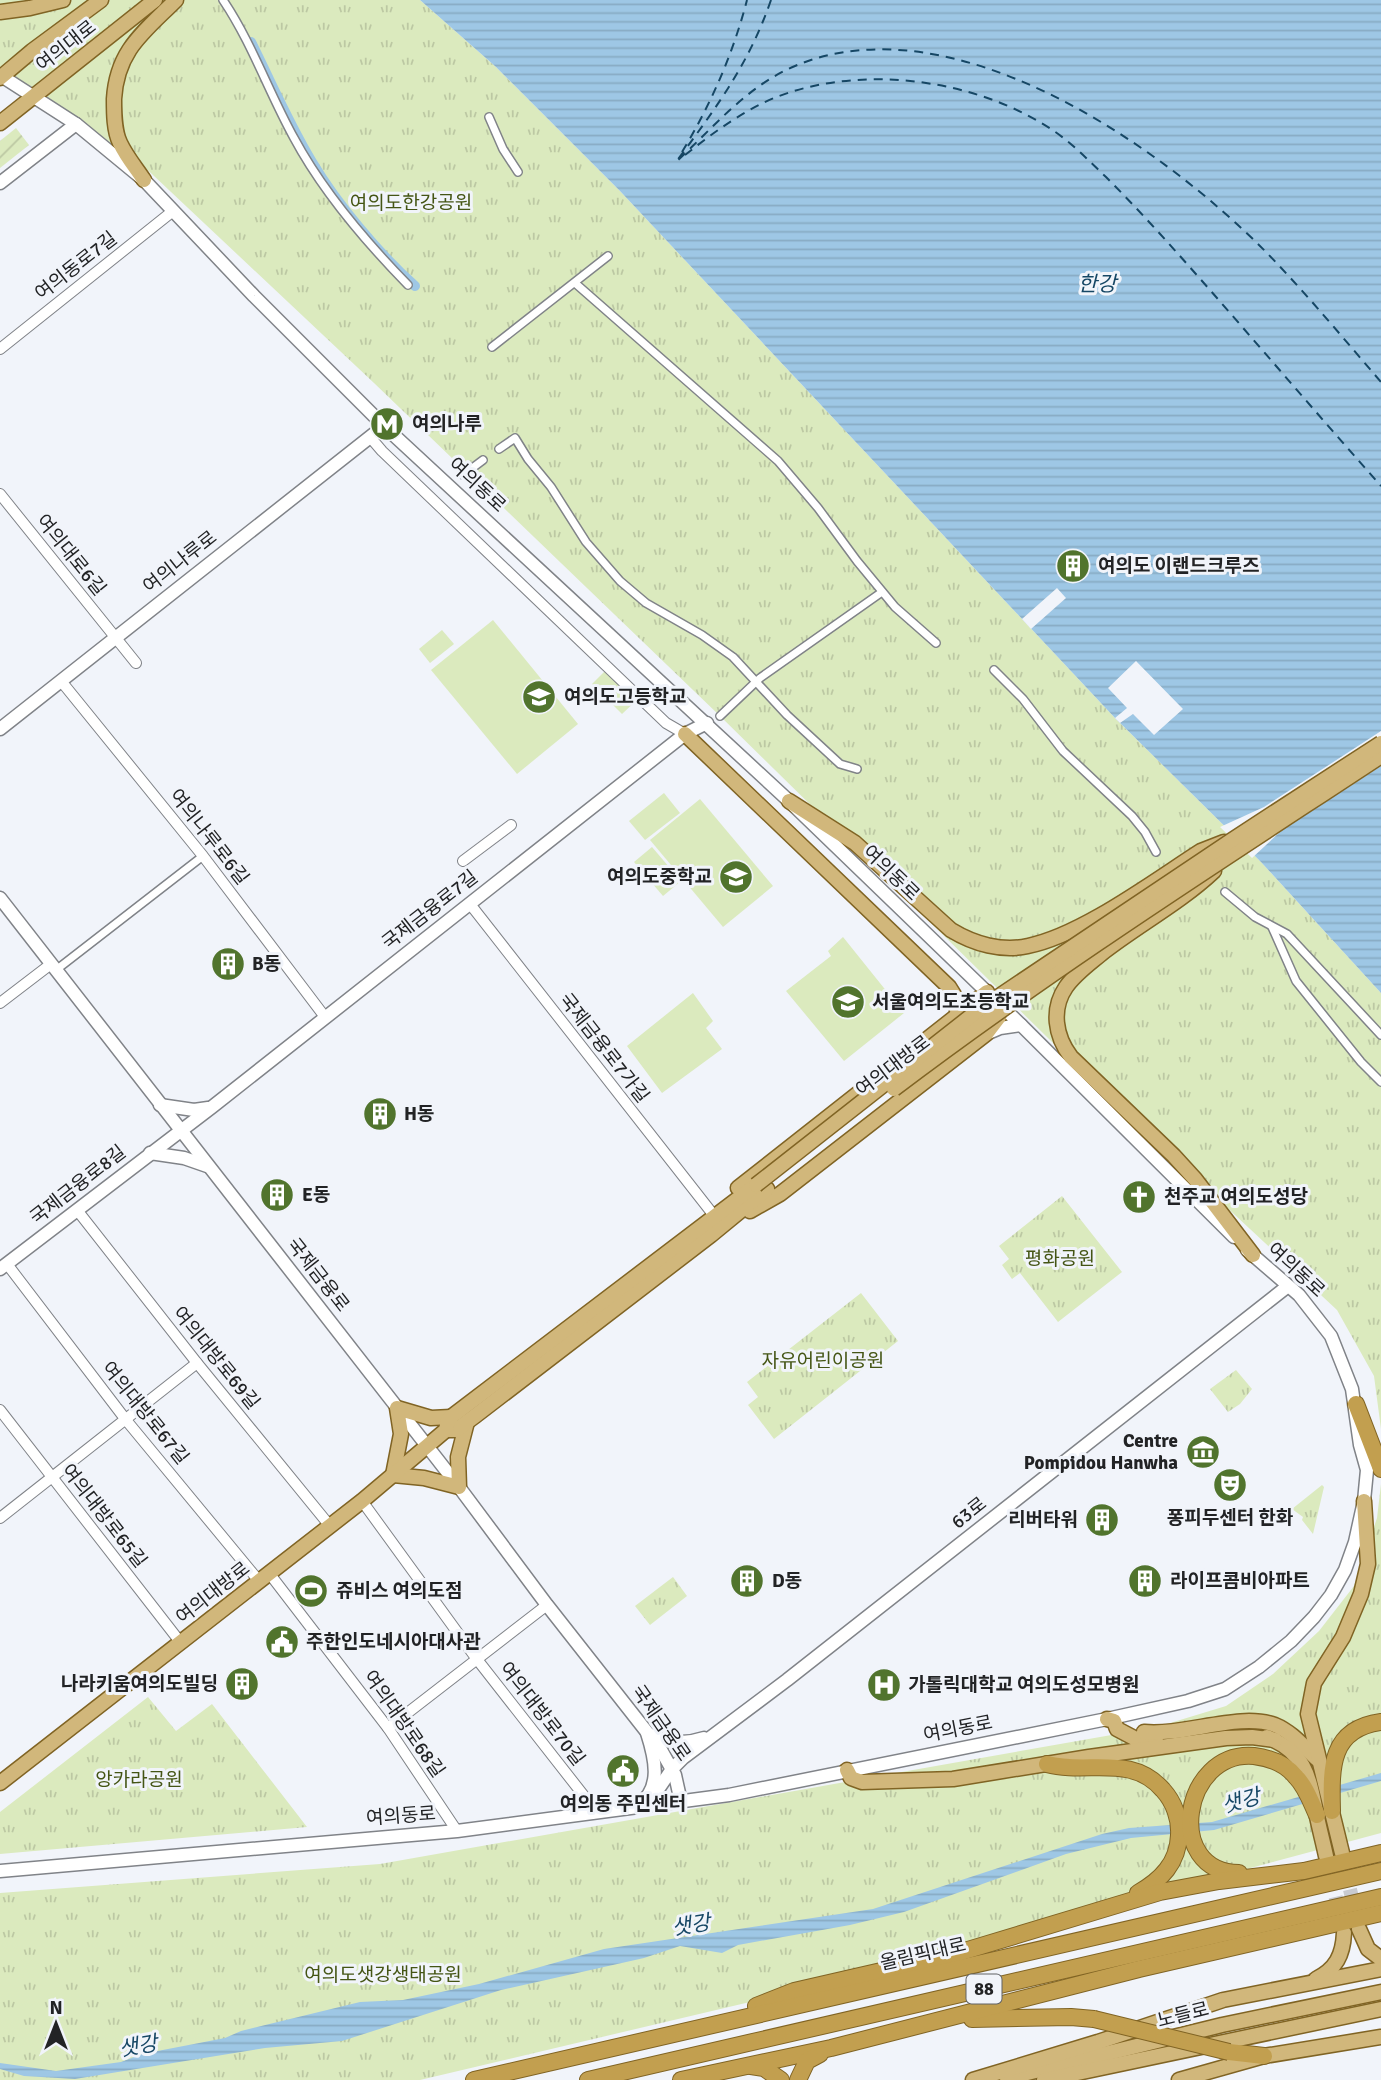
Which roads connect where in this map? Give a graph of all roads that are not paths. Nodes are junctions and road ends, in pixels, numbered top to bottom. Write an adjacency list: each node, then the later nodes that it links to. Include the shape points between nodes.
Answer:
1 (63, 0): 6 (main road)
2 (101, 0): 7 (main road, 여의대로)
3 (155, 0): 8 (main road, 여의대로)
4 (176, 0): 13 (main road, via 138,36 124,58 115,86 119,142)
5 (223, 0): 18 (street, via 313,170)
6 (0, 12)
7 (1, 76): 8 (main road, 여의동로)
8 (32, 96): 10 (main road, 여의대로); 11 (main road, 여의동로)
9 (489, 117): 12 (street)
10 (0, 123)
11 (76, 124): 13 (main road, 여의동로); 14 (main road)
12 (517, 172)
13 (144, 180): 15 (main road, 여의동로)
14 (0, 183)
15 (173, 212): 20 (street, 여의동로7길); 21 (main road, 여의동로)
16 (608, 256): 17 (street)
17 (575, 282): 19 (street); 27 (street, via 778,461)
18 (408, 285)
19 (492, 346)
20 (0, 349)
21 (384, 426): 22 (main road, 여의나루로); 35 (main road, 여의동로)
22 (370, 437): 28 (main road, 여의나루로); 37 (street, via 666,723)
23 (499, 449): 33 (street, via 514,438 586,542 620,581 646,603 719,647)
24 (484, 460): 25 (street)
25 (463, 475)
26 (0, 494): 28 (street, 여의대로6길)
27 (882, 592): 29 (street); 33 (street)
28 (115, 638): 30 (street, 여의대로6길); 32 (main road, 여의나루로)
29 (936, 643)
30 (136, 663)
31 (994, 670): 44 (street, via 1063,751 1132,816)
32 (61, 681): 36 (main road, 여의나루로); 46 (street, 여의나루로6길)
33 (756, 681): 34 (street); 40 (street, via 840,764)
34 (720, 716)
35 (707, 723): 37 (main road, 국제금융로7길); 41 (main road, 여의동로)
36 (0, 729)
37 (685, 734): 50 (main road, 국제금융로7길); 56 (main road, via 949,987)
38 (1381, 743): 43 (main road, bridge)
39 (1381, 756): 45 (main road, 여의대방로, bridge)
40 (858, 769)
41 (789, 801): 43 (main road, bridge, via 855,843 958,934 997,947 1026,947 1070,931 1201,851); 53 (main road, 여의동로)
42 (510, 825): 47 (street)
43 (1232, 840): 67 (main road, bridge, via 980,1009)
44 (1156, 852)
45 (1230, 855): 67 (main road, 여의대방로, bridge, via 979,1025); 72 (main road, bridge, via 1197,887 1122,937 1072,978 1059,1001 1057,1024 1065,1048 1195,1179)
46 (203, 856): 52 (street); 57 (street, 여의나루로6길)
47 (463, 861)
48 (1225, 892): 51 (street)
49 (0, 898): 52 (main road, 국제금융로)
50 (470, 904): 57 (main road, 국제금융로7길); 69 (street, 국제금융로7가길)
51 (1271, 927): 60 (street, via 1287,934); 61 (street, via 1296,981)
52 (54, 967): 54 (street); 62 (main road, 국제금융로)
53 (987, 992): 55 (main road, 여의동로); 56 (main road)
54 (0, 1003)
55 (1003, 1008): 58 (main road, 여의동로); 59 (main road)
56 (958, 1015): 69 (main road, via 721,1201)
57 (325, 1017): 63 (main road, 국제금융로7길)
58 (1021, 1025): 59 (main road); 72 (main road, 여의동로)
59 (986, 1034): 70 (main road, via 780,1194)
60 (1381, 1035)
61 (1381, 1083)
62 (160, 1105): 63 (main road, via 194,1110); 64 (main road, 국제금융로)
63 (212, 1107): 64 (main road, 국제금융로7길)
64 (180, 1131): 65 (main road, 국제금융로8길); 66 (main road, 국제금융로)
65 (150, 1153): 66 (main road); 68 (main road, 국제금융로8길)
66 (207, 1166): 77 (main road, 국제금융로)
67 (761, 1187): 70 (main road, 여의대방로); 71 (main road, 여의대방로)
68 (77, 1210): 73 (main road, 국제금융로8길); 75 (street, 여의대방로69길)
69 (712, 1213): 71 (main road)
70 (719, 1228): 80 (main road, 여의대방로)
71 (701, 1229): 81 (main road, 여의대방로)
72 (1252, 1255): 74 (main road, 여의동로)
73 (3, 1267): 79 (street, 여의대방로67길)
74 (1288, 1286): 76 (main road, 여의동로, via 1331,1336); 99 (main road, 63로)
75 (197, 1363): 79 (street); 90 (street, 여의대방로69길)
76 (1356, 1404): 83 (highway)
77 (397, 1408): 81 (main road); 82 (main road, 국제금융로); 84 (main road, via 401,1434)
78 (0, 1410): 85 (street, 여의대방로65길)
79 (126, 1420): 85 (street); 91 (street, 여의대방로67길)
80 (467, 1422): 81 (main road, 여의대방로, via 456,1430); 86 (main road, via 458,1457)
81 (449, 1423): 82 (main road, 여의대방로)
82 (427, 1446): 84 (main road, 여의대방로); 86 (main road, 국제금융로)
83 (1376, 1473): 88 (main road, 여의동로)
84 (393, 1475): 86 (main road); 87 (main road, 여의대방로)
85 (52, 1477): 89 (street); 93 (street, 여의대방로65길)
86 (459, 1487): 92 (main road, 국제금융로)
87 (362, 1501): 90 (main road, 여의대방로); 94 (street, 여의대방로70길)
88 (1364, 1501): 95 (main road, 여의동로, via 1345,1570 1331,1595 1291,1641 1226,1689); 103 (main road, via 1368,1564 1361,1594 1310,1698)
89 (0, 1518)
90 (330, 1526): 91 (main road, 여의대방로)
91 (264, 1577): 93 (main road, 여의대방로); 97 (street, 여의대방로68길)
92 (547, 1605): 94 (street); 98 (main road, 국제금융로)
93 (181, 1643): 105 (main road, 여의대방로)
94 (476, 1658): 97 (street); 109 (street, 여의대방로70길, via 589,1801)
95 (1107, 1719): 100 (main road, via 1114,1721 1117,1729 1143,1740 1249,1734); 103 (main road, via 1133,1730 1162,1733 1264,1723 1293,1736); 104 (main road, 여의동로)
96 (1381, 1721): 103 (highway, via 1358,1728)
97 (388, 1728): 110 (street, 여의대방로68길)
98 (647, 1733): 99 (main road, via 671,1742); 102 (main road, 국제금융로); 107 (main road, via 654,1782 651,1793)
99 (712, 1736): 102 (main road, 63로)
100 (1275, 1740): 101 (main road, via 1226,1738); 103 (main road)
101 (1047, 1764): 104 (main road, via 953,1779 897,1782 862,1782 851,1778); 111 (highway, via 1137,1771 1160,1786 1172,1804)
102 (672, 1769): 106 (main road, 국제금융로); 107 (main road, 63로, via 654,1795)
103 (1314, 1769): 108 (highway); 108 (highway); 111 (highway, via 1249,1756 1225,1762 1205,1778 1192,1802)
104 (847, 1770): 106 (main road, 여의동로)
105 (0, 1783)
106 (681, 1802): 107 (main road, 여의동로)
107 (632, 1808): 109 (main road, 여의동로)
108 (1324, 1813): 112 (main road); 114 (main road)
109 (592, 1814): 110 (main road, 여의동로)
110 (457, 1831): 115 (main road, 여의동로)
111 (1186, 1844): 117 (highway, via 1229,1873); 119 (highway, via 1163,1876)
112 (1342, 1853)
113 (1381, 1853): 117 (highway, via 1304,1871)
114 (1326, 1856)
115 (0, 1871)
116 (1381, 1871): 129 (highway, 올림픽대로 / 88)
117 (1269, 1874): 119 (highway, via 1194,1885)
118 (1381, 1897): 135 (highway, 88)
119 (1121, 1904): 129 (highway, via 951,1955 794,1991)
120 (1381, 1913): 128 (highway)
121 (1359, 1929): 123 (main road, via 1368,1949)
122 (1344, 1933): 125 (main road, via 1339,1960 1327,1973)
123 (1381, 1959)
124 (1381, 1969): 125 (main road)
125 (1307, 1983): 139 (main road, via 1223,2000)
126 (1381, 1992): 140 (main road, 노들로)
127 (1381, 2009): 141 (main road, 노들로)
128 (945, 2020): 131 (highway); 132 (highway, bridge, via 1094,2019 1229,2052)
129 (715, 2023): 134 (highway, 올림픽대로 / 88)
130 (1381, 2037): 132 (main road)
131 (831, 2048): 133 (highway); 138 (highway, via 807,2062)
132 (1264, 2056): 142 (main road)
133 (749, 2066): 136 (highway); 137 (highway, via 764,2068)
134 (474, 2080)
135 (588, 2080)
136 (681, 2080)
137 (781, 2080)
138 (798, 2080)
139 (973, 2080)
140 (997, 2080)
141 (1044, 2080)
142 (1179, 2080)

